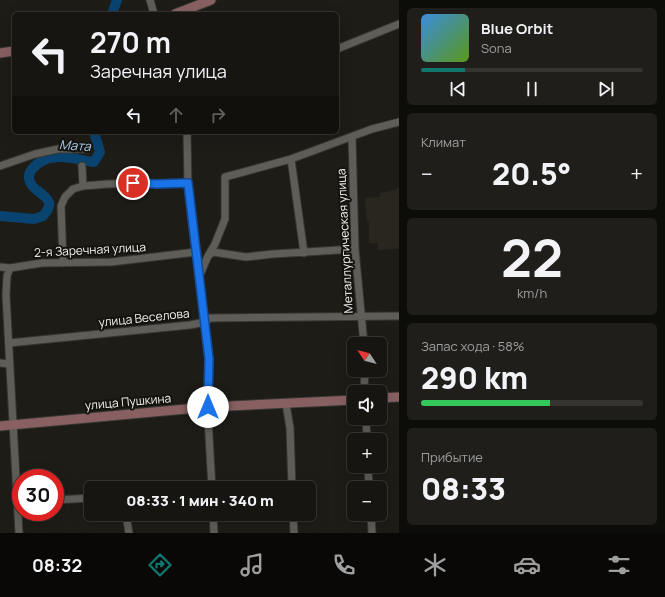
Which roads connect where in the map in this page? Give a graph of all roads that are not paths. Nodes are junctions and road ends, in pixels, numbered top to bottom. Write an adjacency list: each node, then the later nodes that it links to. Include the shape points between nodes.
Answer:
1 (150, 0): 3 (street)
2 (211, 0): 4 (street)
3 (153, 12)
4 (180, 12)
5 (399, 24): 6 (street)
6 (339, 48)
7 (12, 51): 8 (street)
8 (0, 53)
9 (398, 125): 11 (street, via 372,129)
10 (187, 134): 16 (street)
11 (352, 137): 13 (street); 18 (street, Металлургическая улица)
12 (88, 149): 14 (street, via 58,149)
13 (291, 159): 20 (street); 21 (street, via 225,177 225,218)
14 (0, 166)
15 (82, 166): 17 (street)
16 (188, 183): 17 (street); 19 (street)
17 (83, 186): 22 (street, via 73,189 61,206)
18 (355, 249): 20 (street); 27 (street, Металлургическая улица)
19 (196, 252): 22 (street, 2-я Заречная улица, via 111,262); 25 (street)
20 (304, 252): 21 (street, via 246,257 213,252)
21 (208, 256): 25 (street)
22 (63, 263): 24 (street, 2-я Заречная улица)
23 (0, 267): 24 (street, 2-я Заречная улица)
24 (10, 268): 30 (street, via 7,276)
25 (199, 278): 28 (street)
26 (399, 316): 27 (street, улица Веселова)
27 (360, 317): 28 (street, улица Веселова, via 210,318); 29 (street, Металлургическая улица)
28 (205, 322): 30 (street, улица Веселова); 37 (street, via 209,359)
29 (363, 337)
30 (9, 343): 32 (street)
31 (0, 363): 32 (street)
32 (10, 364): 38 (street)
33 (399, 397): 34 (street)
34 (387, 398)
35 (347, 400): 36 (street, улица Пушкина)
36 (286, 404): 37 (street, улица Пушкина); 42 (street, via 290,428)
37 (208, 407): 38 (street, улица Пушкина); 41 (street)
38 (14, 425): 39 (street, улица Пушкина); 40 (street)
39 (0, 426)
40 (17, 469)
41 (212, 481)
42 (292, 481)
43 (84, 498): 44 (street)
44 (64, 500)
45 (19, 521): 50 (street)
46 (127, 521): 51 (street)
47 (213, 521): 52 (street)
48 (293, 521): 53 (street)
49 (371, 521): 54 (street)
50 (19, 533)
51 (129, 533)
52 (214, 533)
53 (294, 533)
54 (372, 533)

